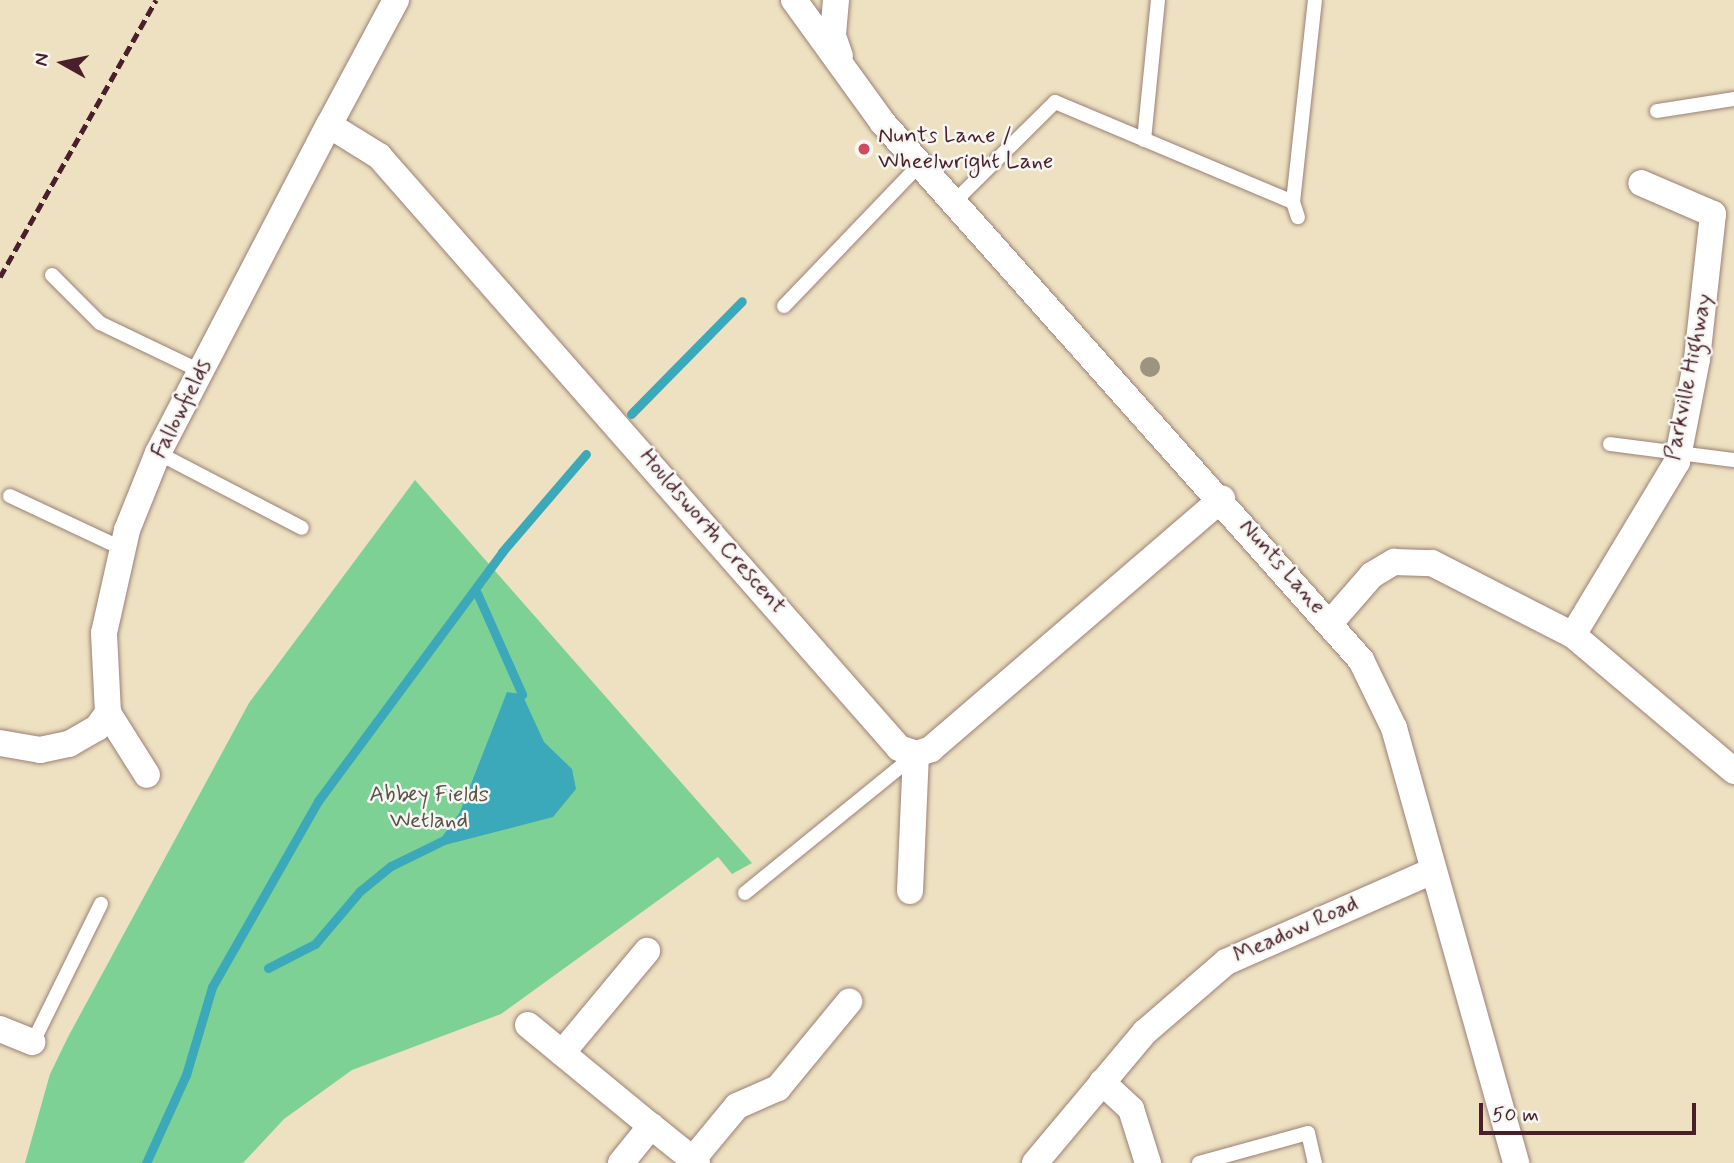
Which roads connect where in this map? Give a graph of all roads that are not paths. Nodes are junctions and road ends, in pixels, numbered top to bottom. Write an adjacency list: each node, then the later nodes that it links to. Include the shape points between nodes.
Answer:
1 (396, 0): 9 (street)
2 (794, 0): 6 (street, Nunts Lane)
3 (836, 0): 6 (street, Nunts Lane, via 833,36)
4 (1158, 0): 10 (lane)
5 (1315, 0): 14 (lane)
6 (852, 80): 11 (street, Nunts Lane)
7 (1734, 99): 8 (lane)
8 (1657, 110)
9 (329, 125): 18 (street, Fallowfields); 31 (street, Houldsworth Crescent, via 379,156 899,748)
10 (1144, 140): 13 (lane, via 1055,102); 14 (lane)
11 (920, 164): 13 (street, Nunts Lane); 17 (lane)
12 (1641, 183): 20 (street, Parkville Highway, via 1713,214 1697,359)
13 (954, 202): 24 (street, Nunts Lane)
14 (1293, 202): 15 (lane)
15 (1298, 217)
16 (52, 275): 18 (lane, via 100,323)
17 (784, 306)
18 (200, 371): 21 (street, Fallowfields)
19 (1610, 444): 20 (lane)
20 (1679, 452): 22 (lane); 28 (street, Parkville Highway, via 1619,565)
21 (158, 453): 25 (lane); 26 (street, Fallowfields)
22 (1734, 460)
23 (10, 496): 26 (lane)
24 (1222, 499): 27 (street, Nunts Lane); 31 (street, via 931,749)
25 (302, 528)
26 (121, 548): 29 (street, Fallowfields, via 104,633)
27 (1331, 622): 28 (street, via 1372,575 1413,559 1450,570); 34 (street, Nunts Lane, via 1385,703)
28 (1573, 635): 32 (street)
29 (108, 713): 30 (street, via 97,729 69,744 40,750); 33 (street, Fallowfields)
30 (0, 743)
31 (916, 754): 35 (street); 36 (lane)
32 (1734, 771)
33 (147, 775)
34 (1430, 872): 44 (street, Meadow Road, via 1226,962 1144,1032); 52 (street, Nunts Lane)
35 (910, 891)
36 (745, 893)
37 (101, 904): 42 (lane)
38 (647, 951): 43 (street)
39 (849, 1002): 46 (street, via 778,1088 737,1106)
40 (528, 1025): 43 (street)
41 (0, 1029): 42 (street)
42 (33, 1042)
43 (562, 1053): 45 (street)
44 (1101, 1082): 48 (street, Meadow Road); 49 (street, via 1131,1109)
45 (651, 1126): 46 (street); 47 (street)
46 (695, 1161)
47 (621, 1163)
48 (1035, 1163)
49 (1148, 1163)
50 (1199, 1163): 51 (lane, via 1308,1133)
51 (1315, 1163)
52 (1516, 1163)

